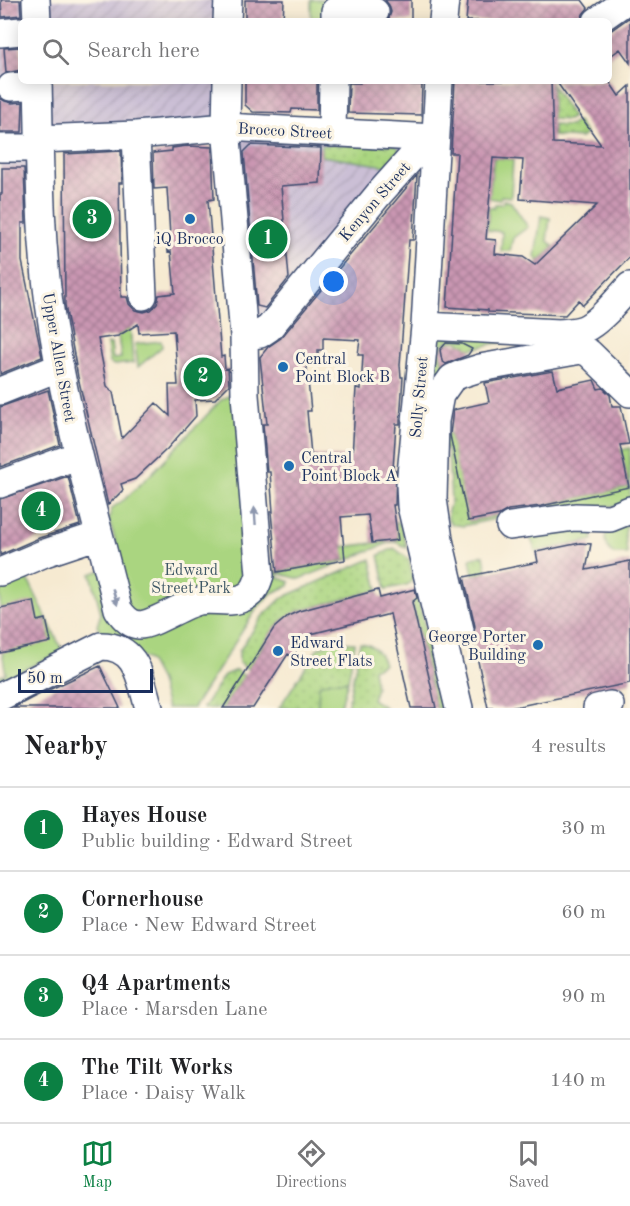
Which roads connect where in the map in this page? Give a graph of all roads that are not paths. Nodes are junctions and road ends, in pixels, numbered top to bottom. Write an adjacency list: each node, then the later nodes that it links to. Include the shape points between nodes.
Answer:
1 (36, 0): 6 (street)
2 (228, 0): 7 (street)
3 (444, 0): 9 (street)
4 (627, 0): 10 (street)
5 (375, 12): 8 (street, via 335,11)
6 (37, 18)
7 (227, 18)
8 (335, 18)
9 (443, 18)
10 (601, 18)
11 (18, 31): 12 (street)
12 (0, 33)
13 (31, 84): 18 (street)
14 (38, 84): 23 (street, Upper Allen Street)
15 (226, 84): 19 (street)
16 (333, 84): 20 (street)
17 (439, 84): 22 (street, Solly Street)
18 (11, 87)
19 (226, 127): 20 (street, Brocco Street); 21 (street, Brocco Street); 28 (street, via 237,169)
20 (332, 133): 22 (street, Brocco Street)
21 (136, 135): 23 (street, Brocco Street); 26 (street, via 150,197)
22 (432, 138): 27 (street, Solly Street); 28 (street, Kenyon Street, via 378,195 269,328)
23 (40, 143): 24 (street, Brocco Street); 30 (street, Upper Allen Street, via 42,226)
24 (0, 148)
25 (630, 286): 29 (street)
26 (143, 296)
27 (425, 326): 29 (street, via 560,333); 38 (street, Solly Street, via 410,485 411,506)
28 (244, 336): 37 (street, Upper Allen Street, one-way to 28, via 118,609 130,623 152,622 201,601 238,600 256,587 260,575 245,396)
29 (582, 340): 32 (street, via 589,353); 38 (street, via 480,368 452,378 445,386 435,421)
30 (60, 367): 31 (street); 33 (street, Upper Allen Street)
31 (0, 391)
32 (630, 393)
33 (79, 455): 34 (street); 37 (street, Upper Allen Street)
34 (0, 484)
35 (630, 510): 36 (street, via 610,518 575,517)
36 (510, 526)
37 (99, 535): 39 (street)
38 (430, 542): 41 (street, Solly Street, via 452,606)
39 (0, 572)
40 (0, 697): 42 (street, via 101,646 119,648 134,662)
41 (467, 702)
42 (149, 708)

